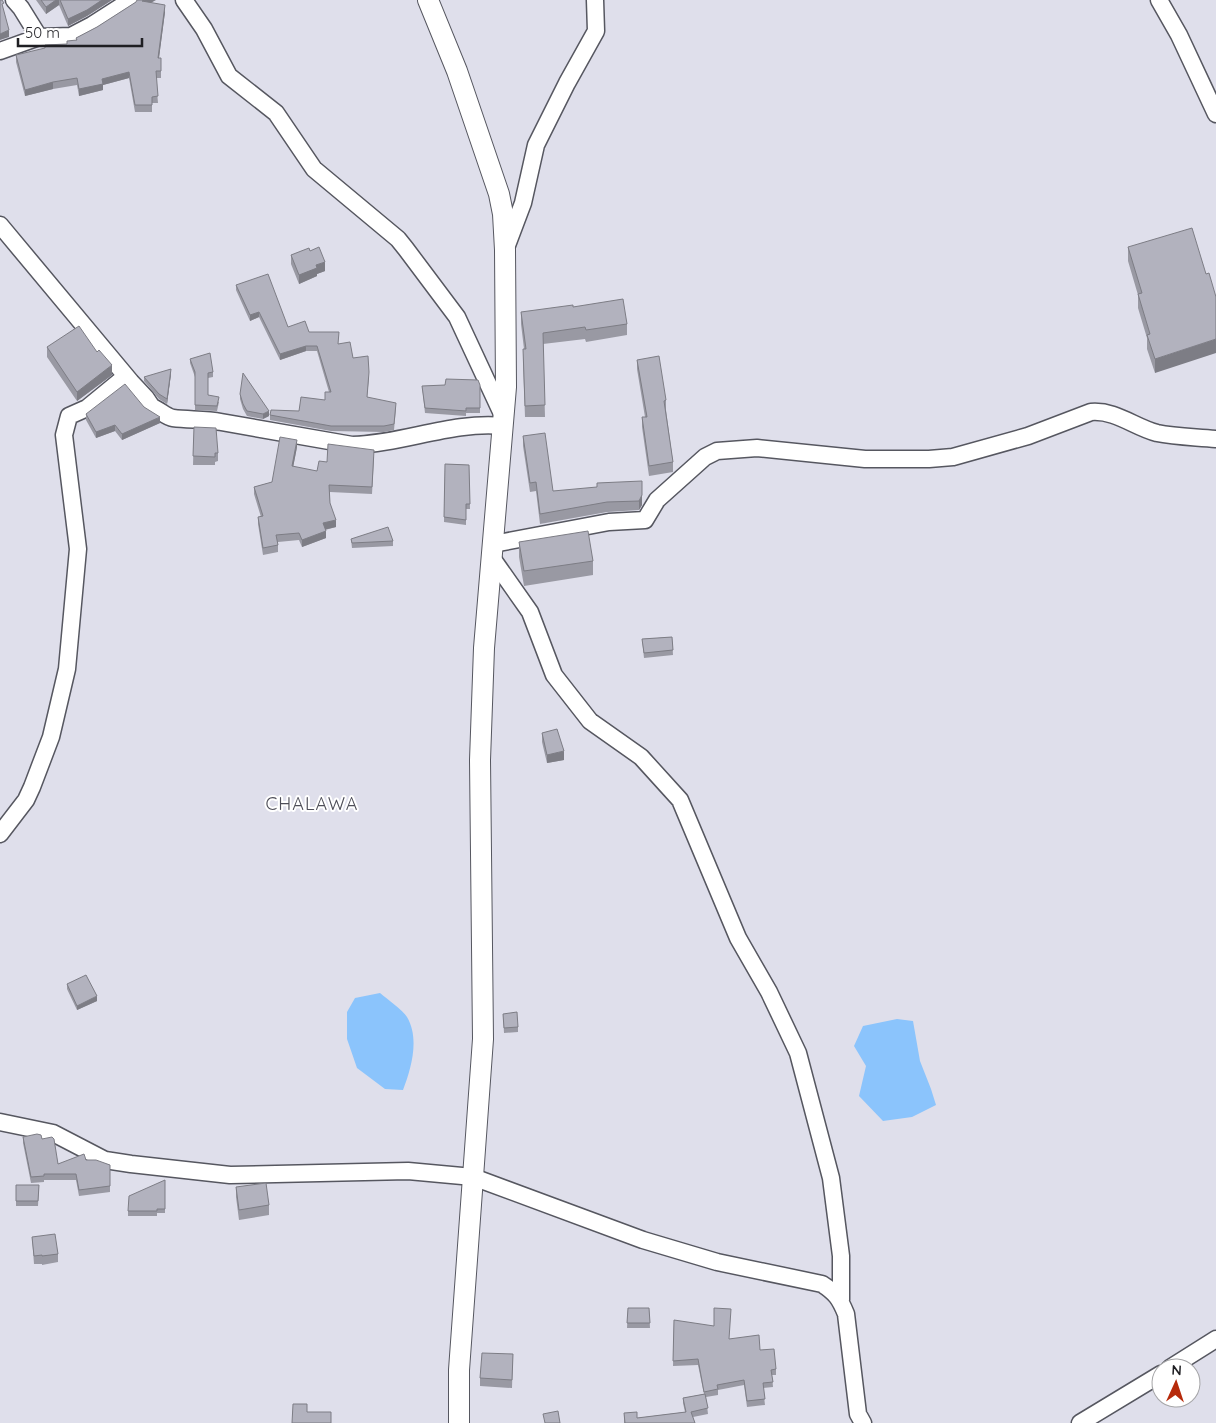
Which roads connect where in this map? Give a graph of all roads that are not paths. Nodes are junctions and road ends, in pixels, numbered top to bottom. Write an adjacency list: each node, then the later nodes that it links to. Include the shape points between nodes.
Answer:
1 (14, 0): 7 (street)
2 (131, 0): 7 (street, via 71,36)
3 (184, 0): 13 (street, via 235,83 276,114 314,169 406,249 457,317)
4 (428, 0): 11 (street, via 457,71 499,194)
5 (595, 0): 11 (street, via 596,31 536,145 523,203)
6 (1158, 0): 9 (street, via 1179,35)
7 (39, 37): 8 (street)
8 (0, 50)
9 (1216, 114)
10 (0, 225): 12 (street)
11 (505, 250): 13 (street)
12 (126, 376): 13 (street, via 152,407 170,418 221,422 352,445); 16 (street, via 87,408 69,416 64,435 78,548 67,669 51,737 32,787)
13 (504, 422): 15 (street)
14 (1216, 439): 15 (street, via 1155,432 1101,411 953,457 865,459 757,448 717,450 705,456 656,500 645,520 609,522)
15 (493, 551): 18 (street, via 484,648 480,760 483,1039); 19 (street, via 530,612 554,675 590,721 641,757 680,800 738,938 769,992 798,1053 831,1178 841,1256)
16 (0, 834)
17 (0, 1122): 18 (street, via 53,1133 105,1160 131,1164 230,1175 408,1171)
18 (473, 1177): 19 (street, via 643,1240 717,1262 822,1284); 23 (street, via 459,1370)
19 (840, 1300): 24 (street, via 846,1314 858,1414)
20 (1216, 1339): 21 (street)
21 (1186, 1358)
22 (1151, 1380): 25 (street)
23 (459, 1423)
24 (863, 1423)
25 (1080, 1423)

